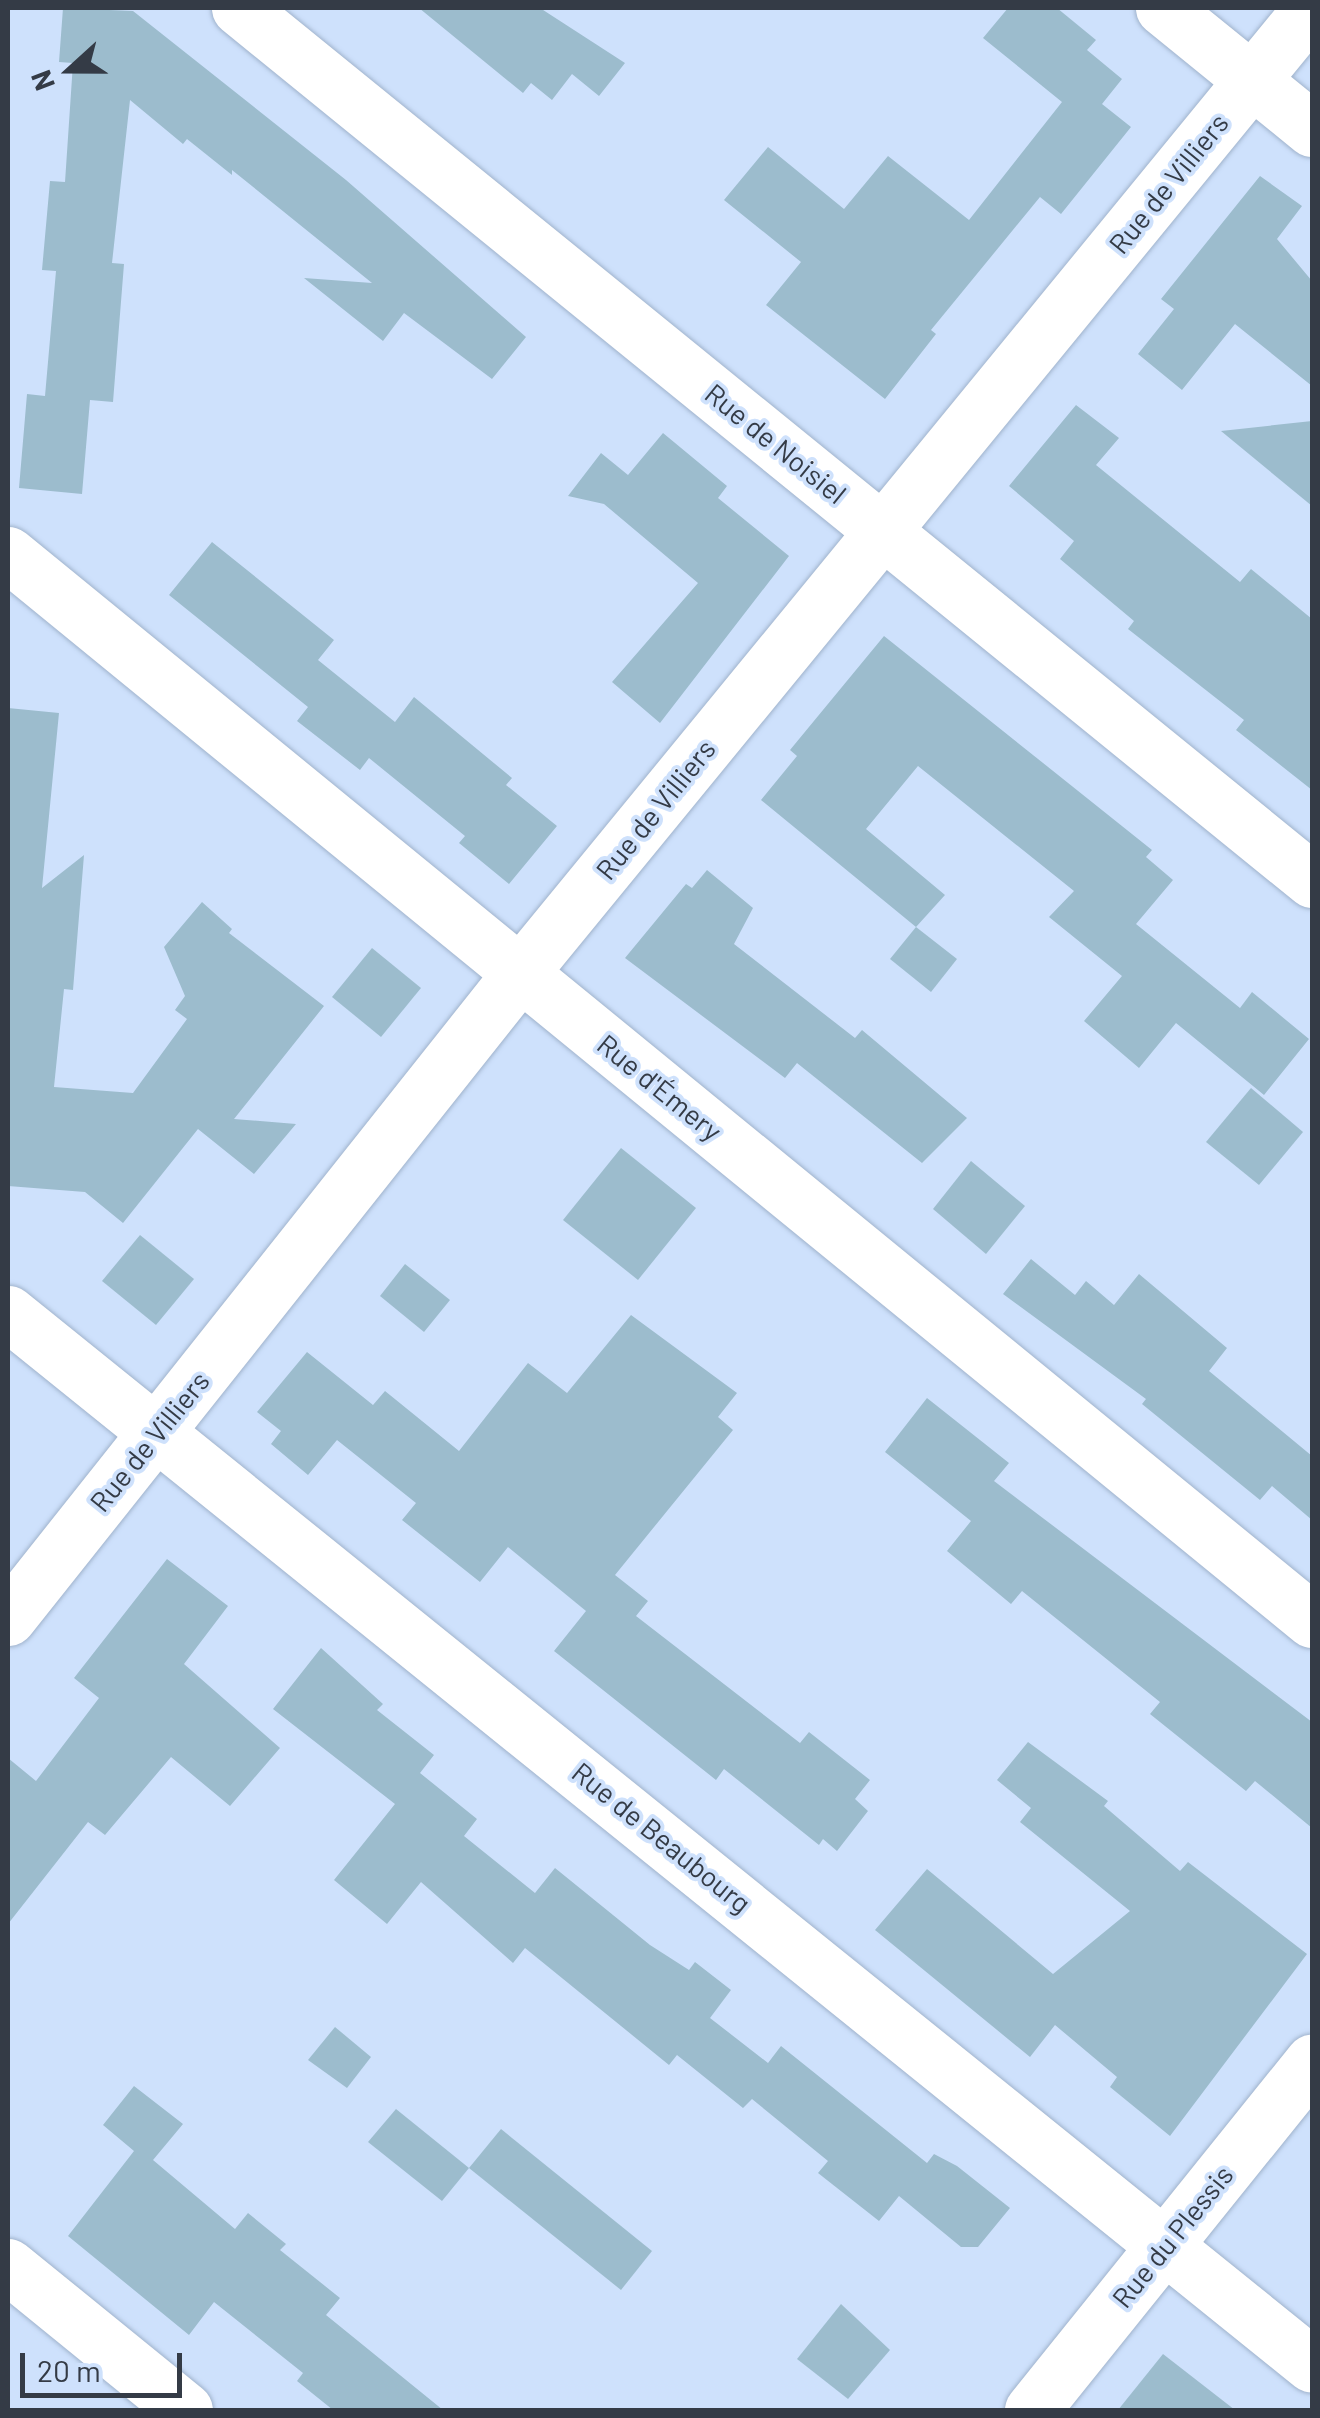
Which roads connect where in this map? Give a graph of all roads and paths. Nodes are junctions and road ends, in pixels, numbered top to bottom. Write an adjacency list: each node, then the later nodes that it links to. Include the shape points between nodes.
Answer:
1 (239, 8): 6 (street, Rue de Noisiel)
2 (1163, 8): 4 (street)
3 (1311, 8): 4 (street, Rue de Villiers)
4 (1252, 80): 5 (street); 6 (street, Rue de Villiers)
5 (1312, 129)
6 (884, 531): 8 (street, Rue de Noisiel); 9 (street, Rue de Villiers)
7 (8, 554): 9 (street, Rue d'Émery)
8 (1312, 880)
9 (520, 972): 11 (street, Rue de Villiers); 13 (street, Rue d'Émery)
10 (8, 1313): 11 (street, Rue de Beaubourg)
11 (158, 1430): 12 (street, Rue de Villiers); 15 (street, Rue de Beaubourg)
12 (8, 1618)
13 (1312, 1620)
14 (1312, 2062): 15 (street, Rue du Plessis)
15 (1165, 2243): 17 (street, Rue de Beaubourg); 19 (street, Rue du Plessis)
16 (8, 2266): 18 (street)
17 (1312, 2365)
18 (186, 2410)
19 (1032, 2410)

